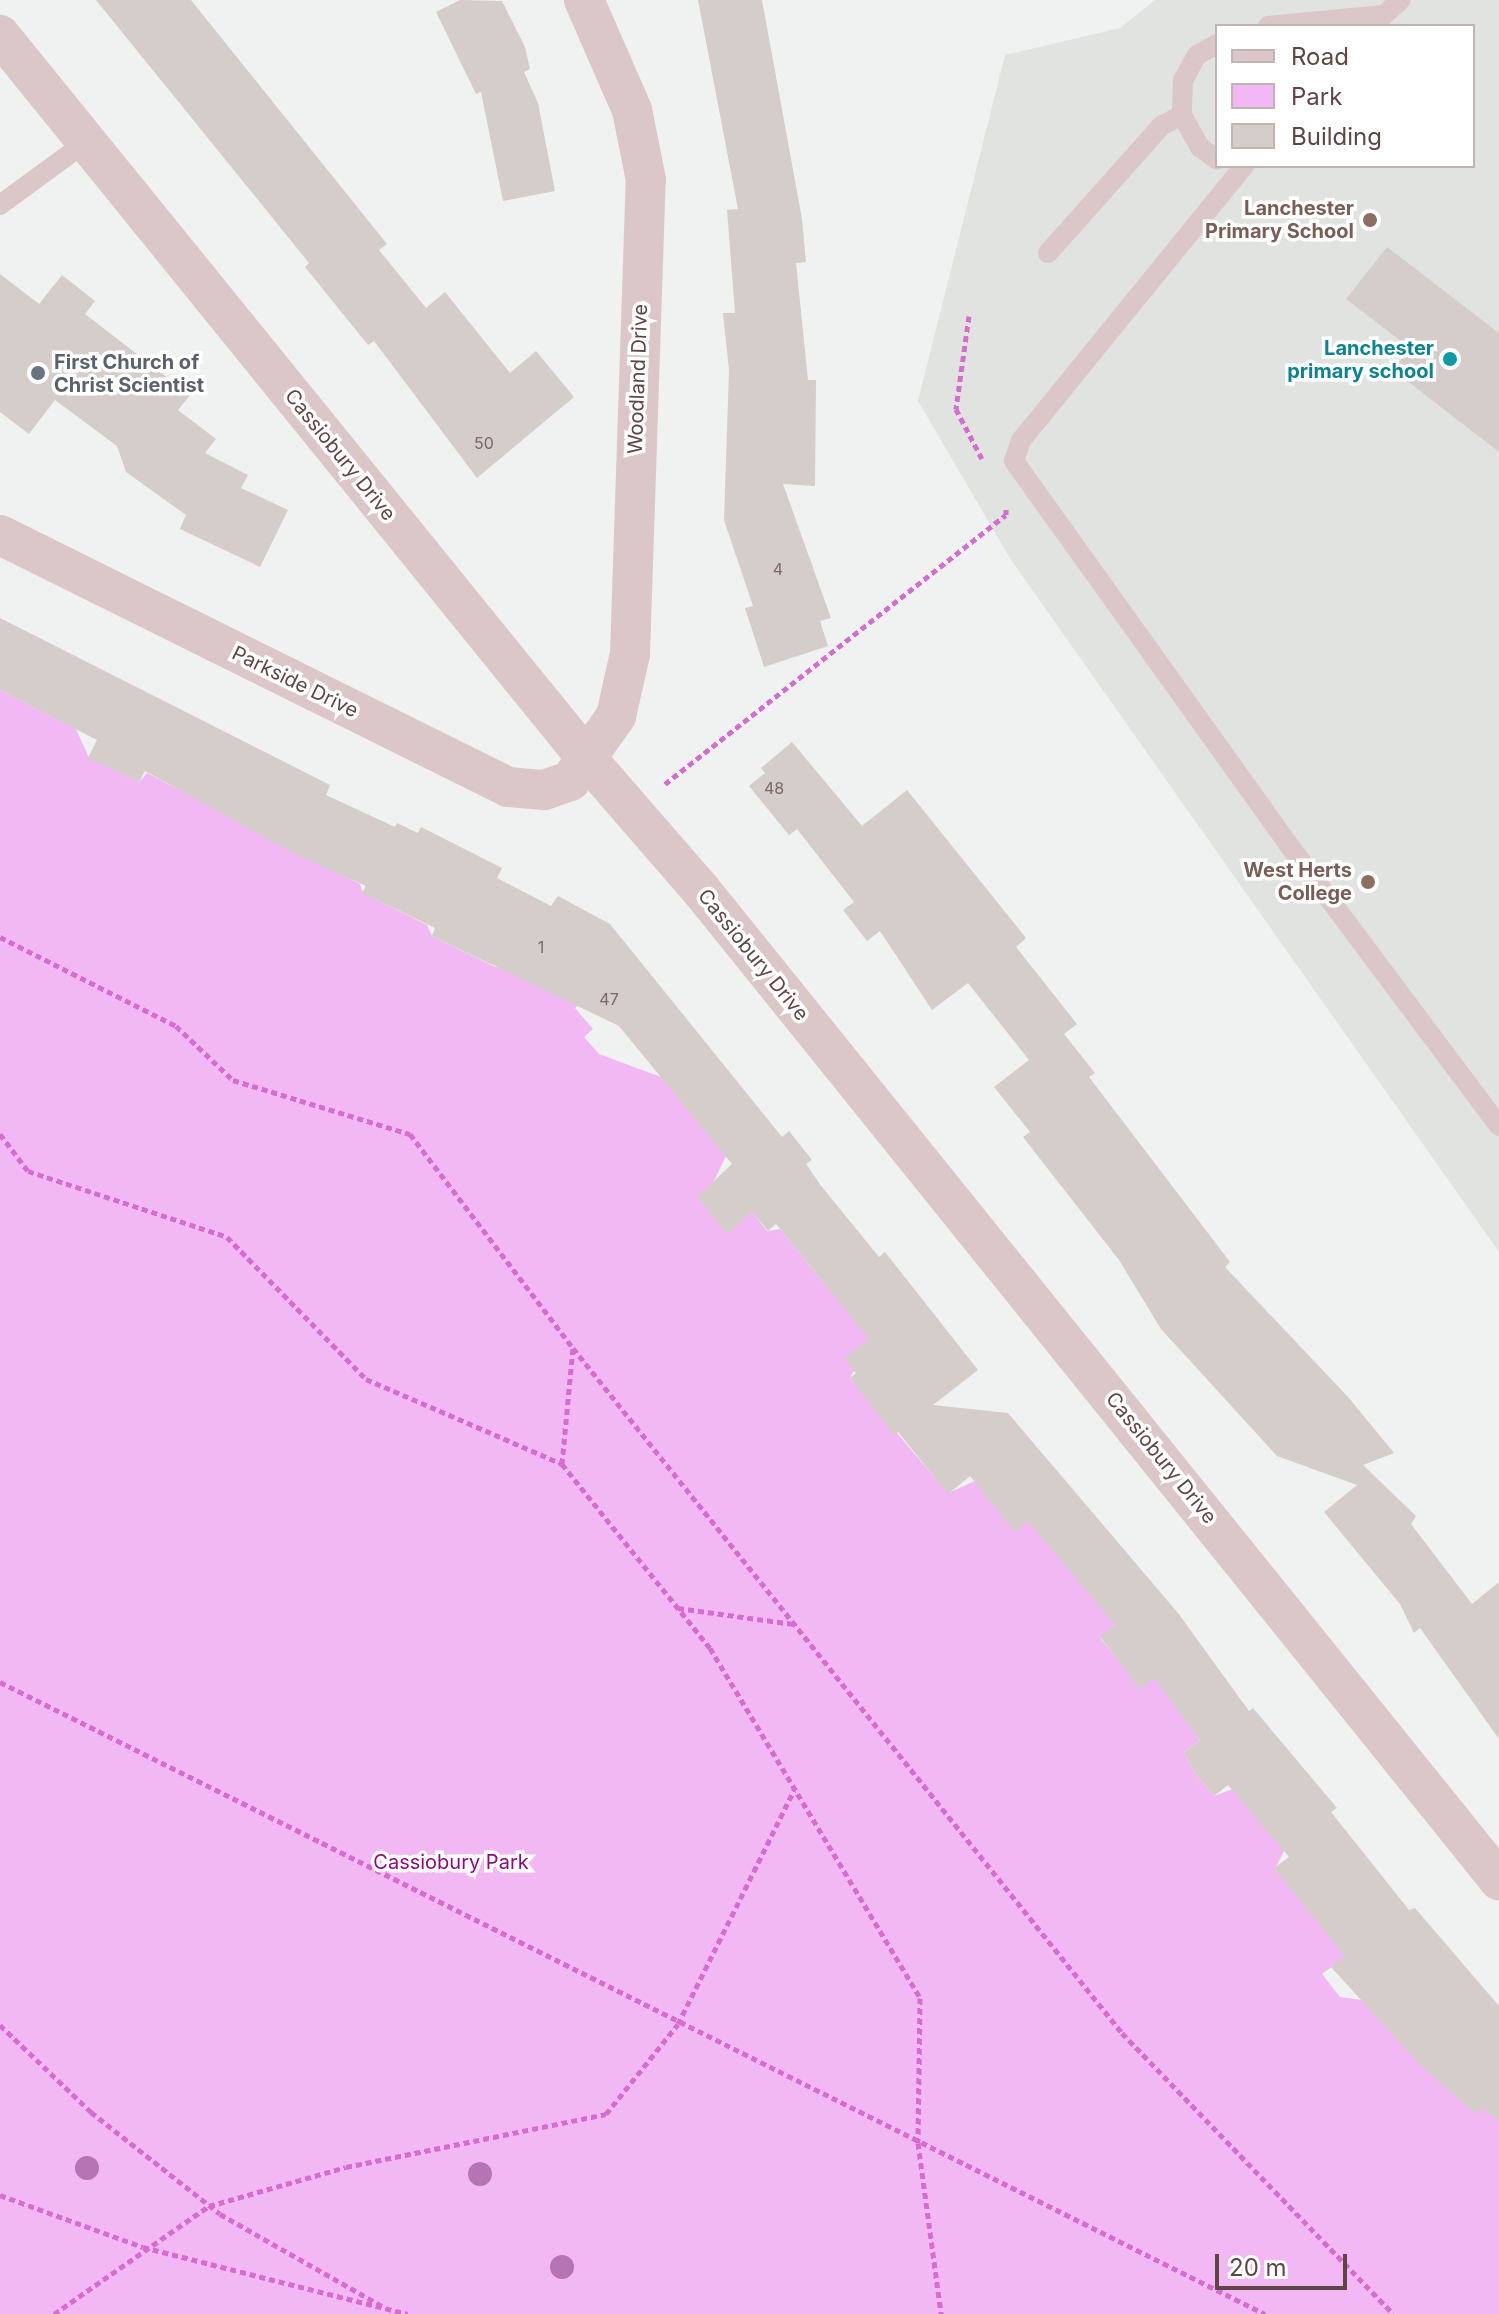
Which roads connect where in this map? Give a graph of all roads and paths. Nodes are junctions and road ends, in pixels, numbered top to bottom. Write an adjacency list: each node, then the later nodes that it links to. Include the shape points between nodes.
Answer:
1 (584, 0): 17 (street, Woodland Drive, via 632,110 646,180 630,654 623,701)
2 (1401, 0): 3 (lane)
3 (1378, 20): 4 (lane)
4 (1305, 24)
5 (0, 35): 8 (street, Cassiobury Drive)
6 (1215, 45): 7 (lane, via 1197,55 1183,80)
7 (1182, 115): 9 (lane, via 1200,147); 12 (lane, via 1161,126)
8 (86, 142): 11 (lane); 17 (street, Cassiobury Drive)
9 (1215, 158)
10 (1235, 169): 20 (lane, via 1021,440 1014,461 1313,879)
11 (0, 205)
12 (1048, 253)
13 (969, 316): 14 (path, via 956,409)
14 (986, 467)
15 (1006, 502): 18 (path, via 1006,515)
16 (0, 535): 17 (street, Parkside Drive, via 508,787 557,787)
17 (588, 760): 18 (street, Cassiobury Drive)
18 (633, 809): 28 (street, Cassiobury Drive)
19 (0, 937): 22 (path, via 176,1026 233,1080 410,1134)
20 (1499, 1126)
21 (0, 1134): 23 (path, via 28,1171 227,1237 366,1379)
22 (573, 1348): 23 (path); 25 (path)
23 (562, 1464): 24 (path)
24 (678, 1608): 25 (path); 27 (path, via 710,1648)
25 (795, 1624): 40 (path, via 1122,2033)
26 (0, 1682): 29 (path)
27 (794, 1789): 29 (path); 31 (path, via 920,1998)
28 (1499, 1880)
29 (678, 2024): 31 (path); 33 (path, via 606,2114 346,2167)
30 (0, 2025): 33 (path, via 91,2112)
31 (918, 2143): 38 (path); 39 (path)
32 (0, 2195): 34 (path)
33 (209, 2206): 34 (path); 35 (path)
34 (143, 2247): 35 (path); 36 (path)
35 (384, 2307): 37 (path)
36 (54, 2314)
37 (408, 2314)
38 (941, 2314)
39 (1265, 2314)
40 (1393, 2314)

